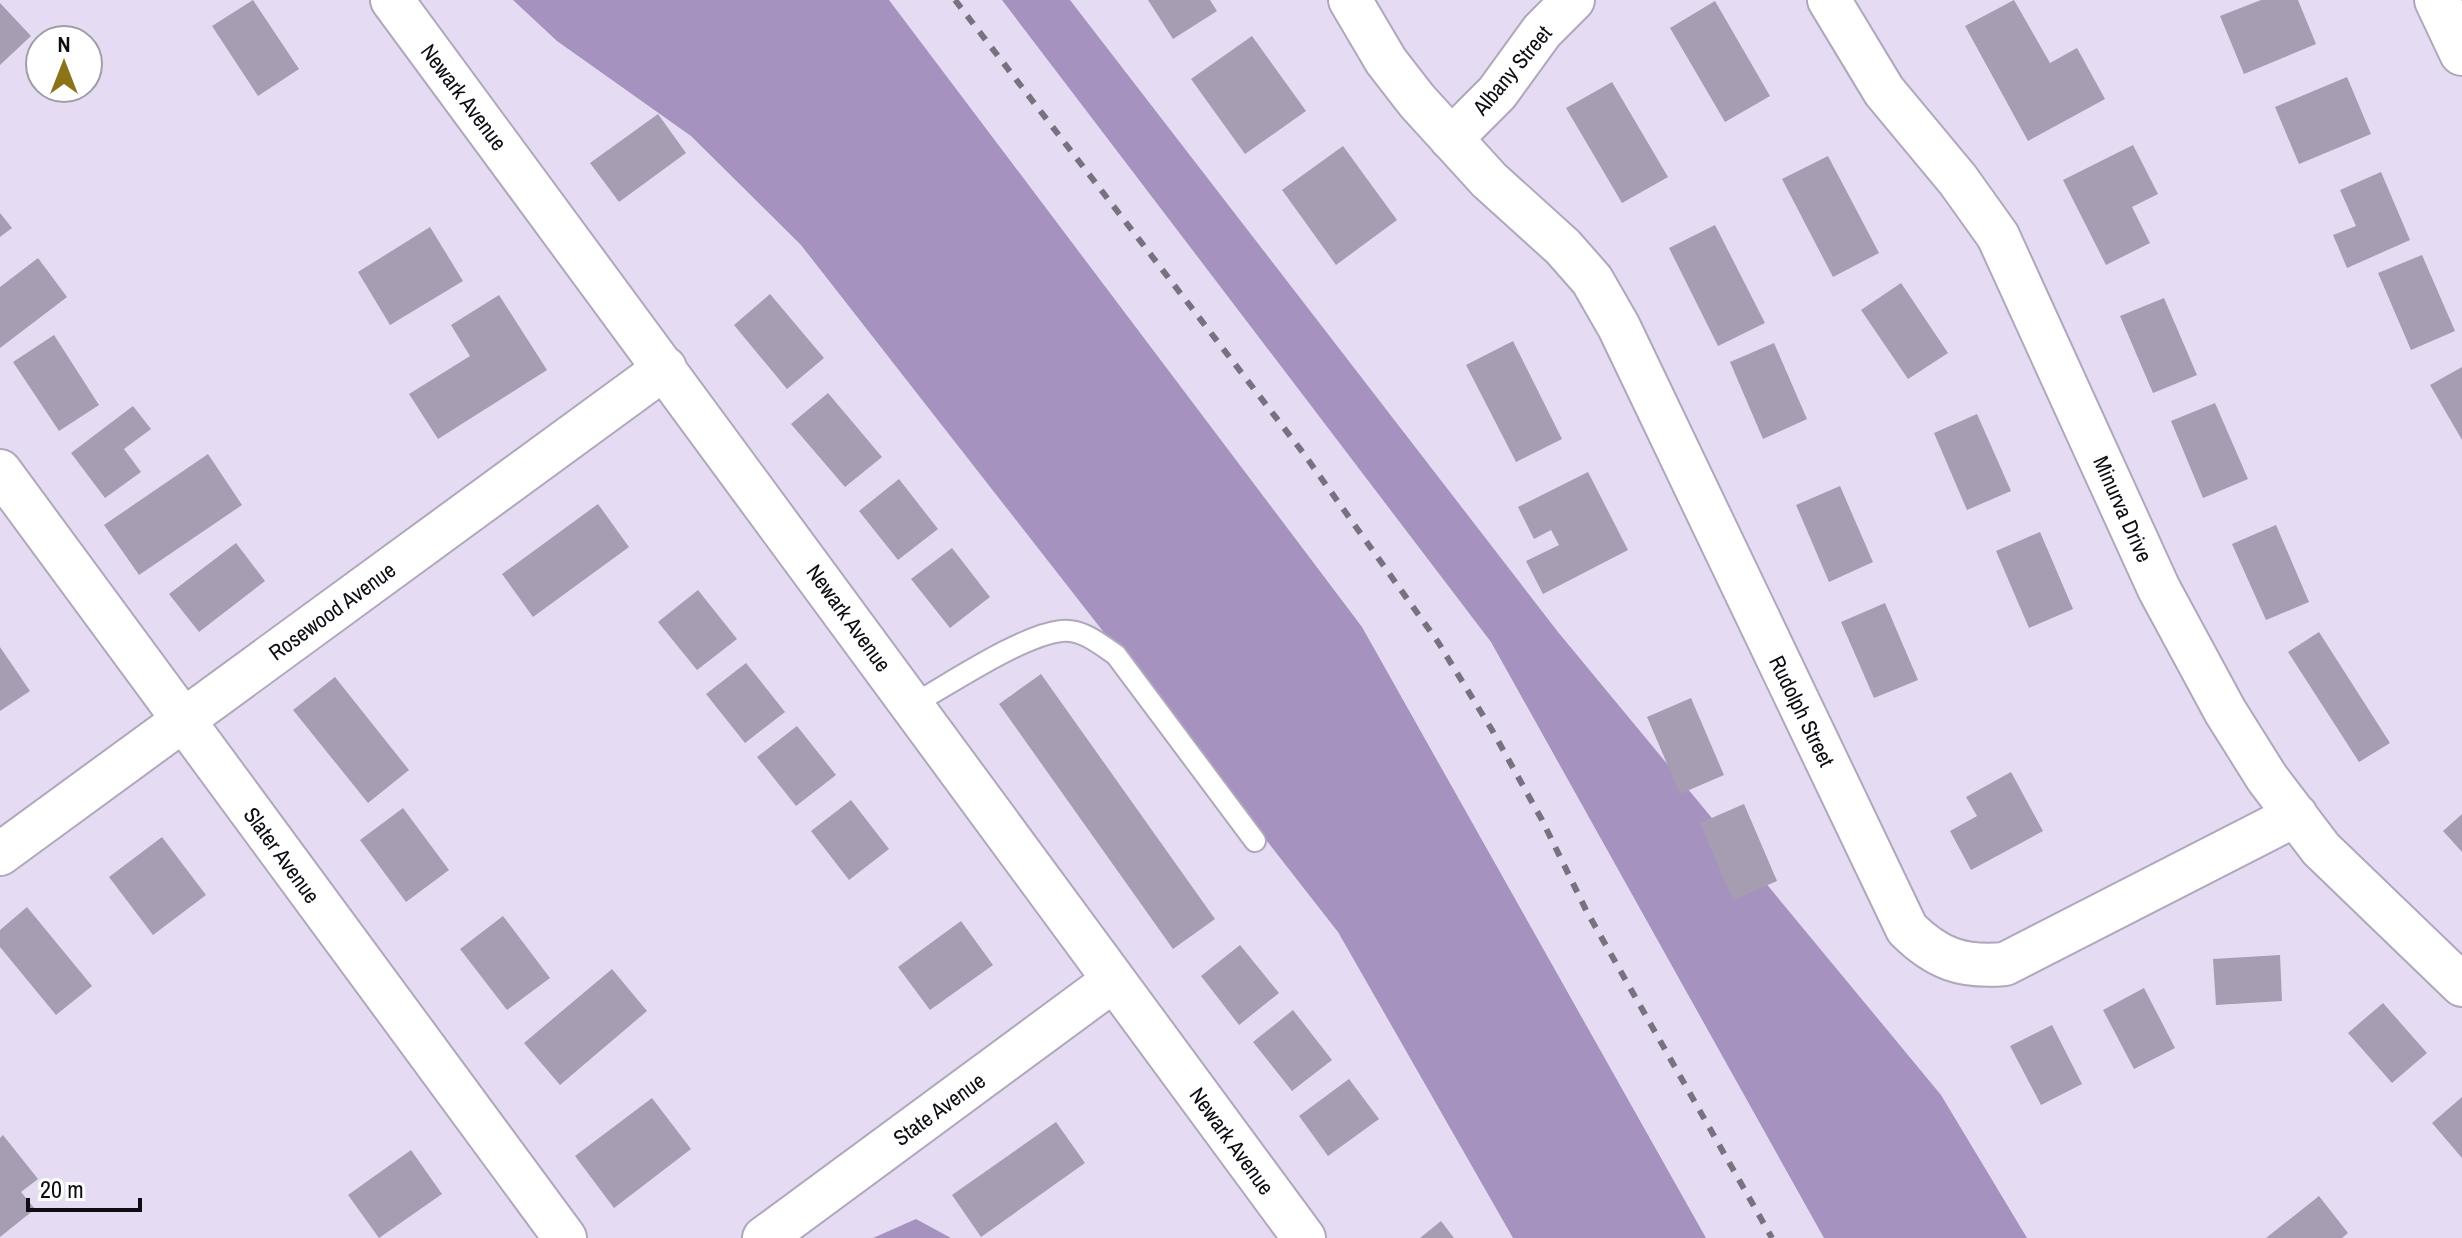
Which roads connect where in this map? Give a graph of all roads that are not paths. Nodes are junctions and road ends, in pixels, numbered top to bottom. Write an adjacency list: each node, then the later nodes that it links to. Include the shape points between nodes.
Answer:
1 (392, 0): 8 (street, Newark Avenue)
2 (1350, 0): 7 (street, Rudolph Street, via 1386,61)
3 (1573, 0): 7 (street, Albany Street, via 1542,31 1497,93)
4 (1829, 0): 12 (street, Minurva Drive, via 1884,91 1998,236 2159,589 2225,711)
5 (2437, 0): 6 (street)
6 (2462, 53)
7 (1451, 139): 12 (street, Rudolph Street, via 1592,280 1907,929 1927,949 1951,962 2005,964)
8 (665, 368): 10 (street, Newark Avenue); 11 (street, Rosewood Avenue)
9 (0, 471): 11 (street, Slater Avenue)
10 (912, 705): 13 (lane, via 1022,644 1062,630 1091,637 1116,655); 15 (street, Newark Avenue)
11 (182, 721): 14 (street, Rosewood Avenue); 17 (street, Slater Avenue)
12 (2296, 815): 16 (street, Minurva Drive, via 2321,849)
13 (1255, 841)
14 (0, 854)
15 (1114, 980): 18 (street, State Avenue); 19 (street, Newark Avenue)
16 (2462, 985)
17 (565, 1238)
18 (764, 1238)
19 (1304, 1238)

